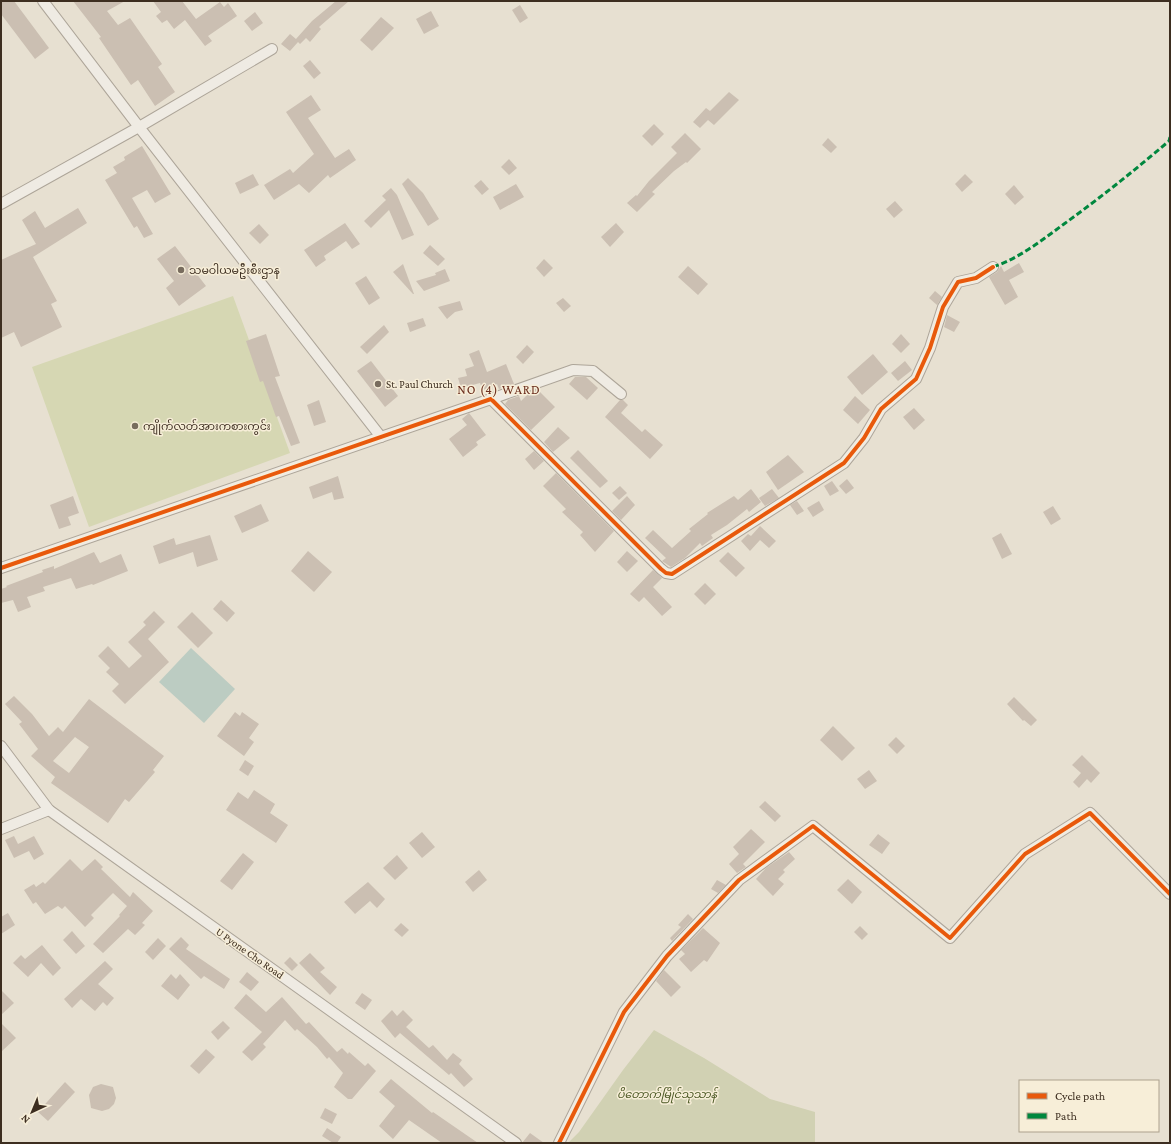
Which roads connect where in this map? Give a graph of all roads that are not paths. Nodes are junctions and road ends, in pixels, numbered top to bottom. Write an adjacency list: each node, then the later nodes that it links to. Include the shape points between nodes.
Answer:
1 (43, 1): 3 (street)
2 (272, 49): 3 (street)
3 (139, 127): 4 (street); 8 (street)
4 (1, 204)
5 (994, 267): 7 (street, via 976,278 958,282 943,307 930,348 916,379 882,409 844,463 672,574 661,570)
6 (620, 394): 7 (street, via 593,371 573,370)
7 (491, 400): 8 (street)
8 (382, 437): 9 (street)
9 (1, 568)
10 (1, 746): 11 (street, U Pyone Cho Road)
11 (49, 810): 12 (street); 14 (street, U Pyone Cho Road)
12 (1, 829)
13 (1170, 894): 15 (street, via 1090,813 1025,854 950,938 813,826 739,880 667,956 624,1012)
14 (516, 1143)
15 (558, 1143)

